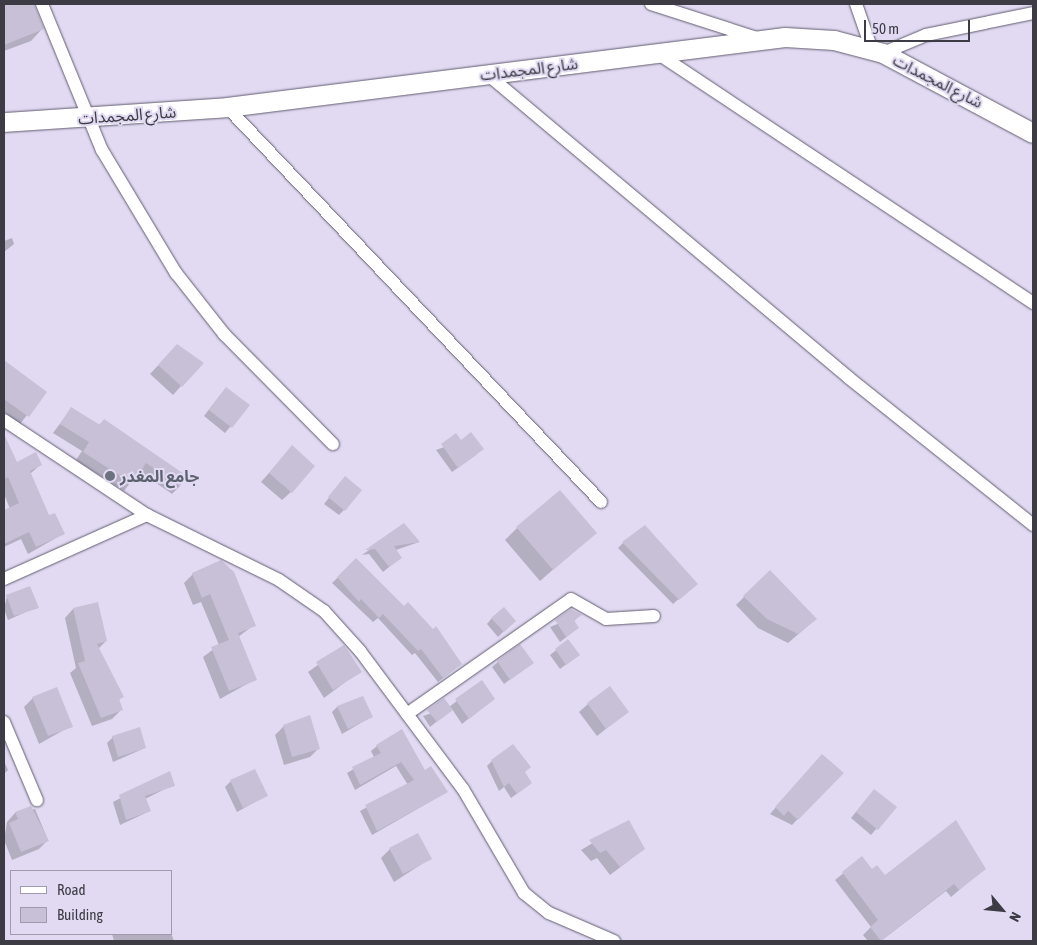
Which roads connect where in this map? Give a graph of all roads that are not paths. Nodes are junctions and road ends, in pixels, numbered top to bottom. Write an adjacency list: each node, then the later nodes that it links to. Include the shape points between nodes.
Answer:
1 (42, 4): 10 (street)
2 (651, 4): 5 (street)
3 (856, 4): 6 (street)
4 (1033, 14): 6 (street, via 926,34)
5 (757, 38): 6 (main road, شارع المجمدات, via 809,37); 7 (main road, شارع المجمدات)
6 (878, 51): 12 (main road, شارع المجمدات)
7 (657, 53): 8 (main road, شارع المجمدات); 13 (street)
8 (487, 74): 9 (main road, شارع المجمدات); 18 (street, via 842,372)
9 (227, 107): 10 (main road, شارع المجمدات); 16 (street)
10 (88, 118): 11 (main road, شارع المجمدات); 15 (street, via 116,177 200,305)
11 (4, 122)
12 (1033, 133)
13 (1033, 303)
14 (4, 420): 17 (street)
15 (333, 444)
16 (601, 502)
17 (146, 515): 19 (street); 21 (street, via 301,592 342,629)
18 (1033, 525)
19 (4, 579)
20 (654, 616): 21 (street, via 606,619 571,599)
21 (407, 714): 24 (street, via 463,789 524,893 549,913)
22 (4, 722): 23 (street)
23 (37, 800)
24 (614, 941)

